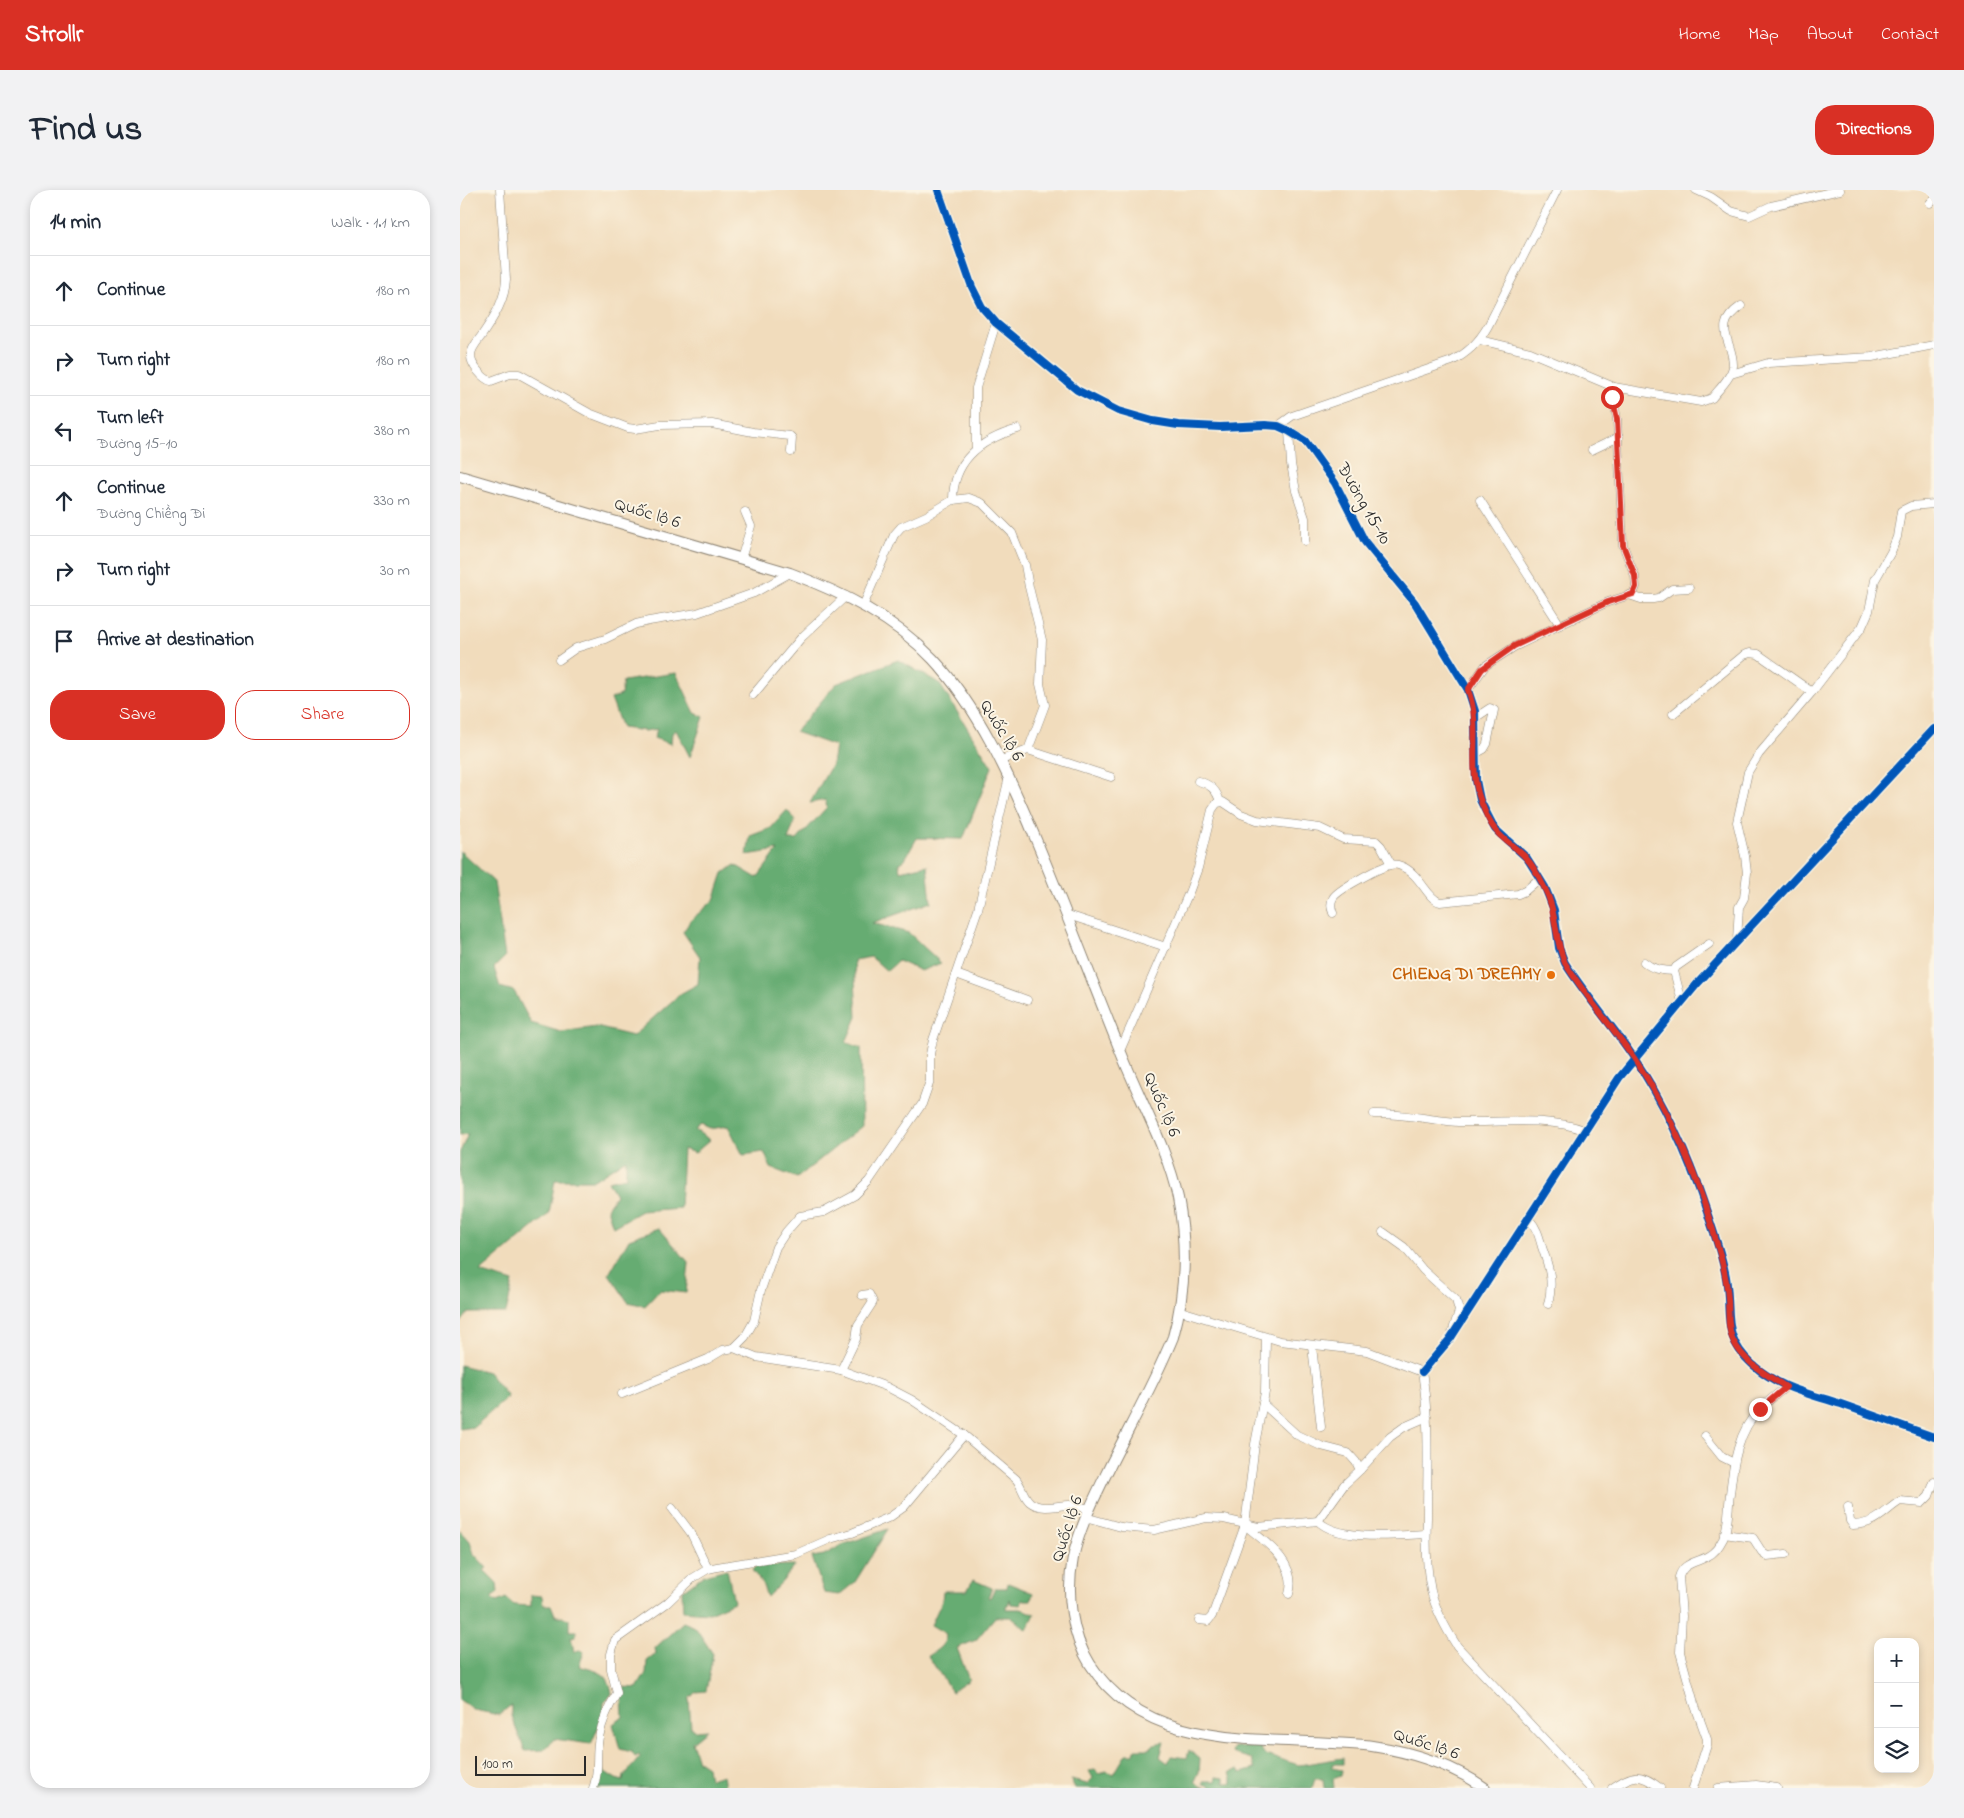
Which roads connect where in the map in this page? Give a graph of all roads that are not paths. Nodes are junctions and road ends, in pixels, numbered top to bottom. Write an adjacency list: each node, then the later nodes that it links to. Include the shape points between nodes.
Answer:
1 (500, 190): 18 (street, via 505,291 498,311 470,356 486,379 491,381 519,374 589,413 628,428 712,424 790,436)
2 (938, 190): 7 (street, Đường 15-10, via 975,294)
3 (1557, 190): 8 (street)
4 (1696, 190): 5 (street, via 1731,211 1748,216 1771,206)
5 (1840, 190)
6 (1741, 306): 10 (street, via 1730,316 1725,327 1733,366)
7 (996, 323): 12 (street, Đường 15-10, via 1064,380 1118,411 1178,425); 16 (street, via 976,388)
8 (1480, 340): 11 (street, via 1530,352); 12 (street, via 1452,361 1292,416)
9 (1934, 345): 10 (street, via 1872,357 1768,363)
10 (1731, 374): 11 (street, via 1712,398 1701,402)
11 (1614, 387): 15 (street)
12 (1278, 426): 14 (street, Đường 15-10)
13 (1018, 429): 16 (street)
14 (1289, 430): 24 (street, via 1291,464 1305,518); 33 (street, Đường 15-10, via 1305,441 1325,468 1365,542 1415,603)
15 (1618, 437): 17 (street); 28 (street, via 1623,545 1635,576 1635,590)
16 (976, 448): 20 (street, via 957,473)
17 (1592, 450)
18 (791, 452)
19 (460, 476): 25 (highway, Quốc lộ 6)
20 (953, 500): 30 (street, via 896,532); 39 (street, via 969,498 982,503 1010,530 1025,565 1042,640 1040,684 1045,705)
21 (1480, 500): 31 (street)
22 (1934, 504): 34 (street, via 1911,506 1901,511 1897,538 1874,580 1869,611 1862,627)
23 (745, 512): 25 (street, via 751,526)
24 (1305, 541)
25 (741, 559): 26 (highway, Quốc lộ 6)
26 (790, 573): 29 (highway, Quốc lộ 6); 32 (street, via 754,593 697,613 636,624 576,648)
27 (1689, 588): 28 (street, via 1672,589 1653,599)
28 (1629, 595): 31 (street)
29 (846, 596): 30 (highway, Quốc lộ 6); 35 (street, via 800,638)
30 (863, 606): 41 (highway, Quốc lộ 6, via 914,640 934,660 972,712)
31 (1560, 625): 33 (street, via 1526,640 1490,663)
32 (559, 660)
33 (1468, 690): 37 (street, Đường 15-10)
34 (1812, 692): 36 (street, via 1762,656 1750,653); 50 (street, via 1759,754 1748,772 1737,822 1747,873 1738,915)
35 (753, 695)
36 (1673, 714)
37 (1475, 718): 40 (street, Đường 15-10); 40 (street, via 1490,708 1494,710 1487,744)
38 (1934, 728): 50 (street)
39 (1028, 750): 41 (street); 43 (street)
40 (1475, 754): 47 (street, Đường 15-10, via 1476,787 1488,818 1499,834 1527,858)
41 (1001, 760): 42 (highway, Quốc lộ 6)
42 (1009, 776): 49 (highway, Quốc lộ 6); 55 (street, via 978,909)
43 (1111, 778)
44 (1198, 781): 45 (street, via 1211,786)
45 (1220, 802): 46 (street, via 1257,820 1320,828 1343,839 1372,840 1381,846); 52 (street, via 1212,810 1196,875)
46 (1392, 864): 47 (street, via 1413,873 1431,897 1440,902 1518,894); 48 (street, via 1335,895 1331,904)
47 (1540, 878): 59 (street, Đường 15-10, via 1554,910 1559,948 1565,963)
48 (1333, 913)
49 (1068, 915): 52 (street); 58 (highway, Quốc lộ 6)
50 (1737, 940): 57 (street)
51 (1710, 944): 54 (street)
52 (1166, 947): 58 (street)
53 (1644, 962): 54 (street, via 1657,970)
54 (1674, 971): 57 (street)
55 (956, 974): 56 (street); 70 (street, via 933,1040 930,1081 922,1104 855,1195 824,1212 800,1216 786,1232 776,1247 754,1321)
56 (1027, 1000)
57 (1682, 1002): 59 (street)
58 (1120, 1051): 66 (highway, Quốc lộ 6, via 1166,1158 1178,1197 1184,1252)
59 (1635, 1058): 61 (street); 73 (street, Đường 15-10, via 1676,1131 1706,1208 1726,1278 1733,1341 1752,1364)
60 (1374, 1114): 61 (street, via 1458,1122 1557,1123)
61 (1584, 1130): 62 (street)
62 (1529, 1219): 65 (street, via 1536,1227 1550,1267 1552,1291); 68 (street)
63 (1382, 1232): 68 (street, via 1404,1247 1458,1303)
64 (862, 1294): 71 (street, via 869,1294 873,1302 858,1325 856,1339)
65 (1548, 1304)
66 (1181, 1311): 67 (street); 86 (highway, Quốc lộ 6, via 1164,1358)
67 (1266, 1338): 69 (street); 75 (street)
68 (1450, 1339): 72 (street)
69 (1312, 1346): 72 (street, via 1367,1351); 77 (street)
70 (734, 1348): 71 (street, via 756,1357); 74 (street)
71 (841, 1370): 78 (street, via 898,1392)
72 (1422, 1372): 76 (street)
73 (1786, 1387): 80 (street, Đường 15-10); 81 (street, via 1755,1414)
74 (622, 1394)
75 (1263, 1404): 82 (street, via 1297,1435 1348,1453); 88 (street)
76 (1427, 1417): 82 (street, via 1394,1434); 89 (street)
77 (1321, 1427)
78 (964, 1435): 86 (street, via 1016,1479 1033,1504 1041,1507 1070,1505); 92 (street, via 896,1514 796,1554)
79 (1705, 1436): 81 (street, via 1722,1457)
80 (1934, 1437)
81 (1734, 1463): 90 (street)
82 (1360, 1470): 87 (street, via 1344,1485)
83 (1934, 1482): 84 (street, via 1929,1496 1922,1503 1900,1501 1873,1520 1853,1525)
84 (1848, 1507)
85 (672, 1508): 92 (street, via 691,1533)
86 (1087, 1513): 88 (street, via 1121,1527 1154,1530 1206,1518); 96 (highway, Quốc lộ 6, via 1070,1576 1075,1627 1079,1644 1095,1672 1129,1705 1166,1725 1192,1732 1370,1745 1413,1754 1466,1775)
87 (1318, 1521): 88 (street, via 1265,1527); 89 (street, via 1359,1536)
88 (1245, 1525): 93 (street, via 1281,1558 1290,1578); 94 (street, via 1212,1616 1208,1621)
89 (1426, 1534): 97 (street, via 1431,1590 1449,1634)
90 (1724, 1534): 91 (street, via 1753,1538 1767,1556); 100 (street, via 1717,1548 1708,1556 1686,1565 1679,1577 1680,1652 1707,1739)
91 (1786, 1554)
92 (708, 1569): 95 (street, via 615,1640 611,1670 617,1692 609,1705 599,1737 597,1778)
93 (1289, 1594)
94 (1199, 1620)
95 (593, 1788)
96 (1485, 1788)
97 (1590, 1788)
98 (1612, 1788): 99 (street, via 1633,1776 1644,1778)
99 (1660, 1788)
100 (1693, 1788)
101 (1718, 1788): 102 (street, via 1756,1785)
102 (1777, 1788)

